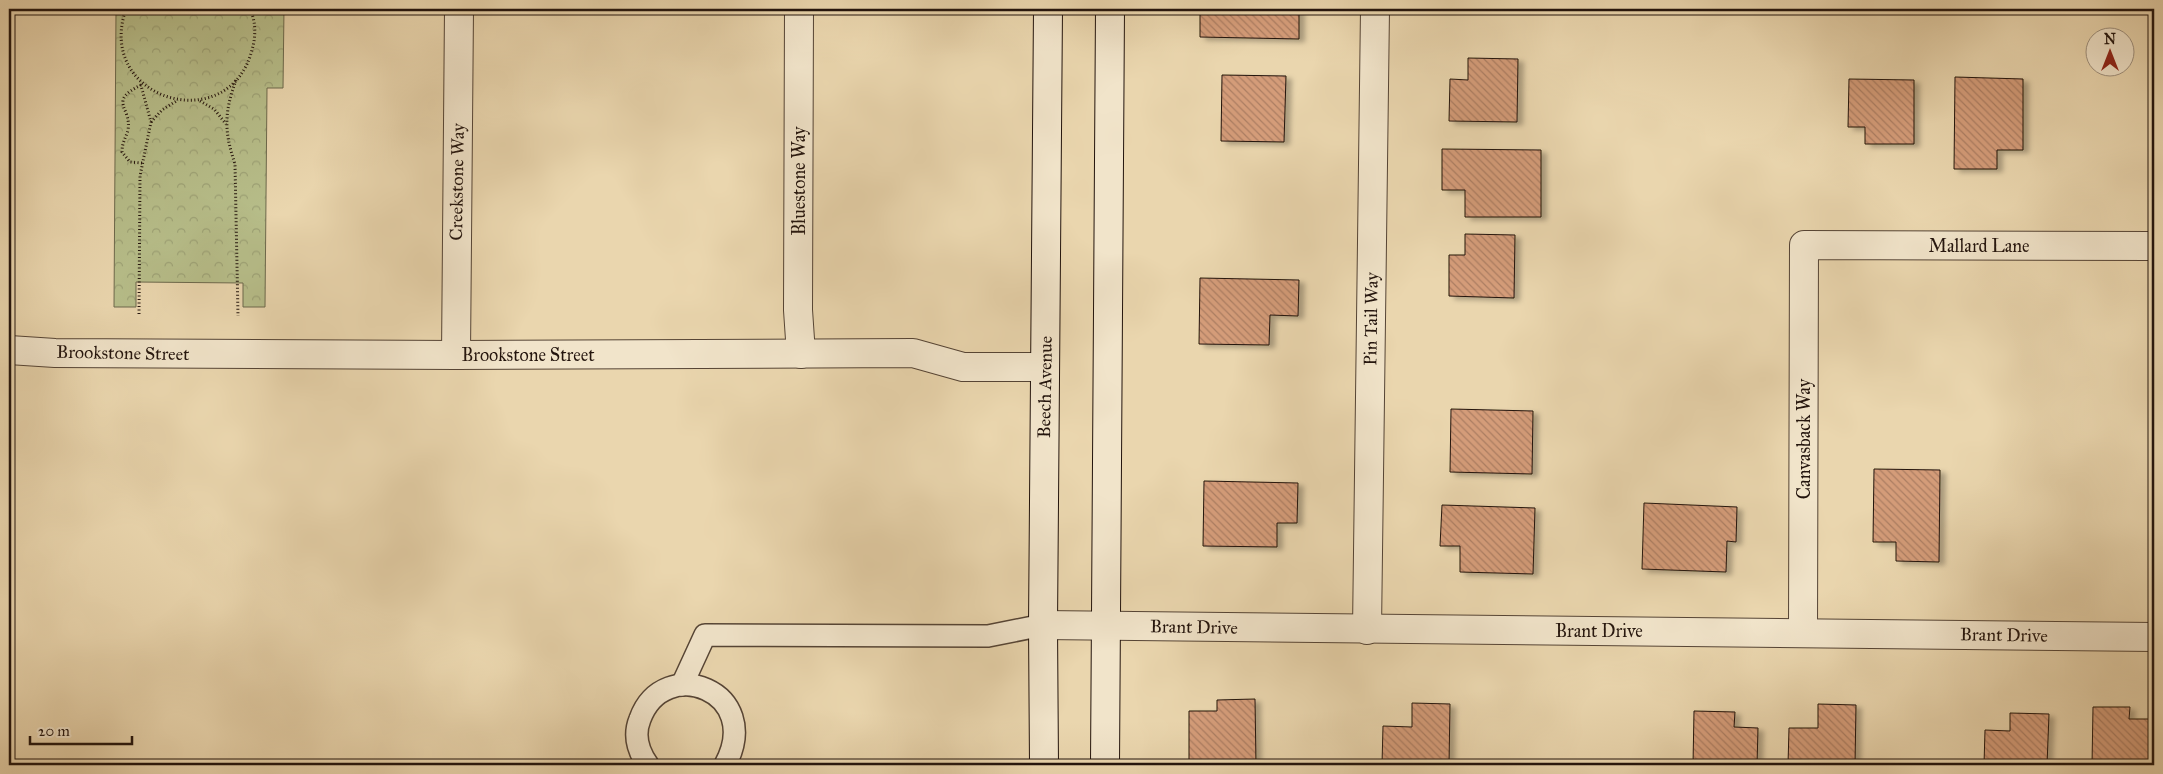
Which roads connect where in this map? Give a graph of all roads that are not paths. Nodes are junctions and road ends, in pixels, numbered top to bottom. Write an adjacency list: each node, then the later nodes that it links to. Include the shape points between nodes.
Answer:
1 (459, 9): 10 (street, Creekstone Way)
2 (800, 9): 9 (street, Bluestone Way)
3 (1048, 9): 11 (street, Beech Avenue)
4 (1110, 9): 13 (street)
5 (1375, 9): 14 (street, Pin Tail Way)
6 (1804, 245): 7 (street, Mallard Lane); 15 (street, Canvasback Way)
7 (2154, 246)
8 (9, 350): 10 (street, Brookstone Street)
9 (800, 354): 10 (street, Brookstone Street); 11 (street, Brookstone Street, via 913,354 963,367)
10 (456, 355)
11 (1045, 367): 12 (street, Beech Avenue)
12 (1043, 625): 13 (street, Brant Drive); 17 (lane, via 988,636 705,635); 20 (street, Beech Avenue)
13 (1108, 626): 14 (street, Brant Drive); 21 (street)
14 (1367, 630): 15 (street, Brant Drive)
15 (1803, 632): 16 (street, Brant Drive)
16 (2154, 637)
17 (682, 685): 18 (lane, via 667,688 653,697 643,710 637,725 637,741); 19 (lane, via 698,686 713,692 725,703 733,718 736,735)
18 (648, 765)
19 (725, 765)
20 (1044, 765)
21 (1105, 765)

